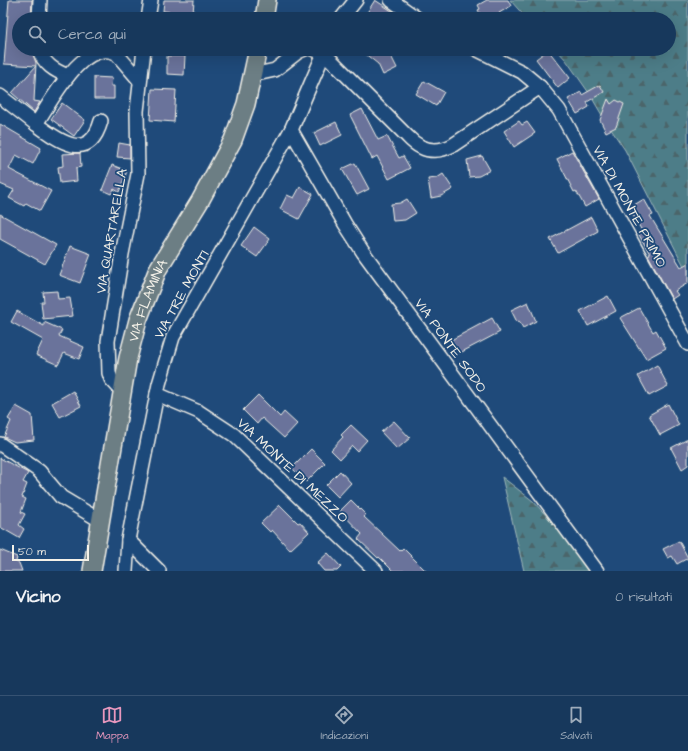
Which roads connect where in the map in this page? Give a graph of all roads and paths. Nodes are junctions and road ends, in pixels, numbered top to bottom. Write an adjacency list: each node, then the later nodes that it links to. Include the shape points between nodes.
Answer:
1 (40, 0): 6 (street)
2 (150, 0): 7 (street)
3 (267, 0): 8 (main road)
4 (356, 0): 9 (street)
5 (391, 0): 10 (street)
6 (39, 12)
7 (149, 12)
8 (265, 12)
9 (347, 12)
10 (408, 12)
11 (41, 56): 21 (street, via 48,65)
12 (89, 56): 21 (street)
13 (119, 56): 22 (street)
14 (143, 56): 22 (street, VIA QUARTARELLA)
15 (256, 56): 20 (main road, VIA FLAMINIA)
16 (293, 56): 20 (street, via 275,70)
17 (319, 56): 27 (street, VIA TRE MONTI)
18 (327, 56): 23 (street, via 412,141 428,150 442,150 453,144)
19 (490, 56): 23 (street, VIA DI MONTE PRIMO, via 522,72)
20 (252, 75): 29 (main road, VIA FLAMINIA, via 233,140 200,201 158,269 144,302 128,358)
21 (68, 76): 26 (street)
22 (140, 81): 29 (street, VIA QUARTARELLA, via 137,122 138,174 108,341 109,373)
23 (540, 86): 28 (street, VIA DI MONTE PRIMO, via 559,110)
24 (0, 96): 26 (street)
25 (100, 121): 26 (street, via 92,140 78,145 60,141)
26 (36, 124)
27 (291, 130): 30 (street, VIA TRE MONTI, via 176,330 166,356); 38 (street, VIA PONTE SODO, via 363,252)
28 (688, 344)
29 (122, 391): 32 (main road, VIA FLAMINIA)
30 (157, 394): 33 (street, VIA TRE MONTI); 37 (street, VIA MONTE DI MEZZO, via 199,412 234,435)
31 (0, 444): 32 (street, via 39,471 61,497)
32 (100, 521): 34 (main road, VIA FLAMINIA)
33 (128, 540): 35 (street, VIA TRE MONTI); 36 (street)
34 (92, 571)
35 (126, 571)
36 (159, 571)
37 (376, 571)
38 (597, 571)

